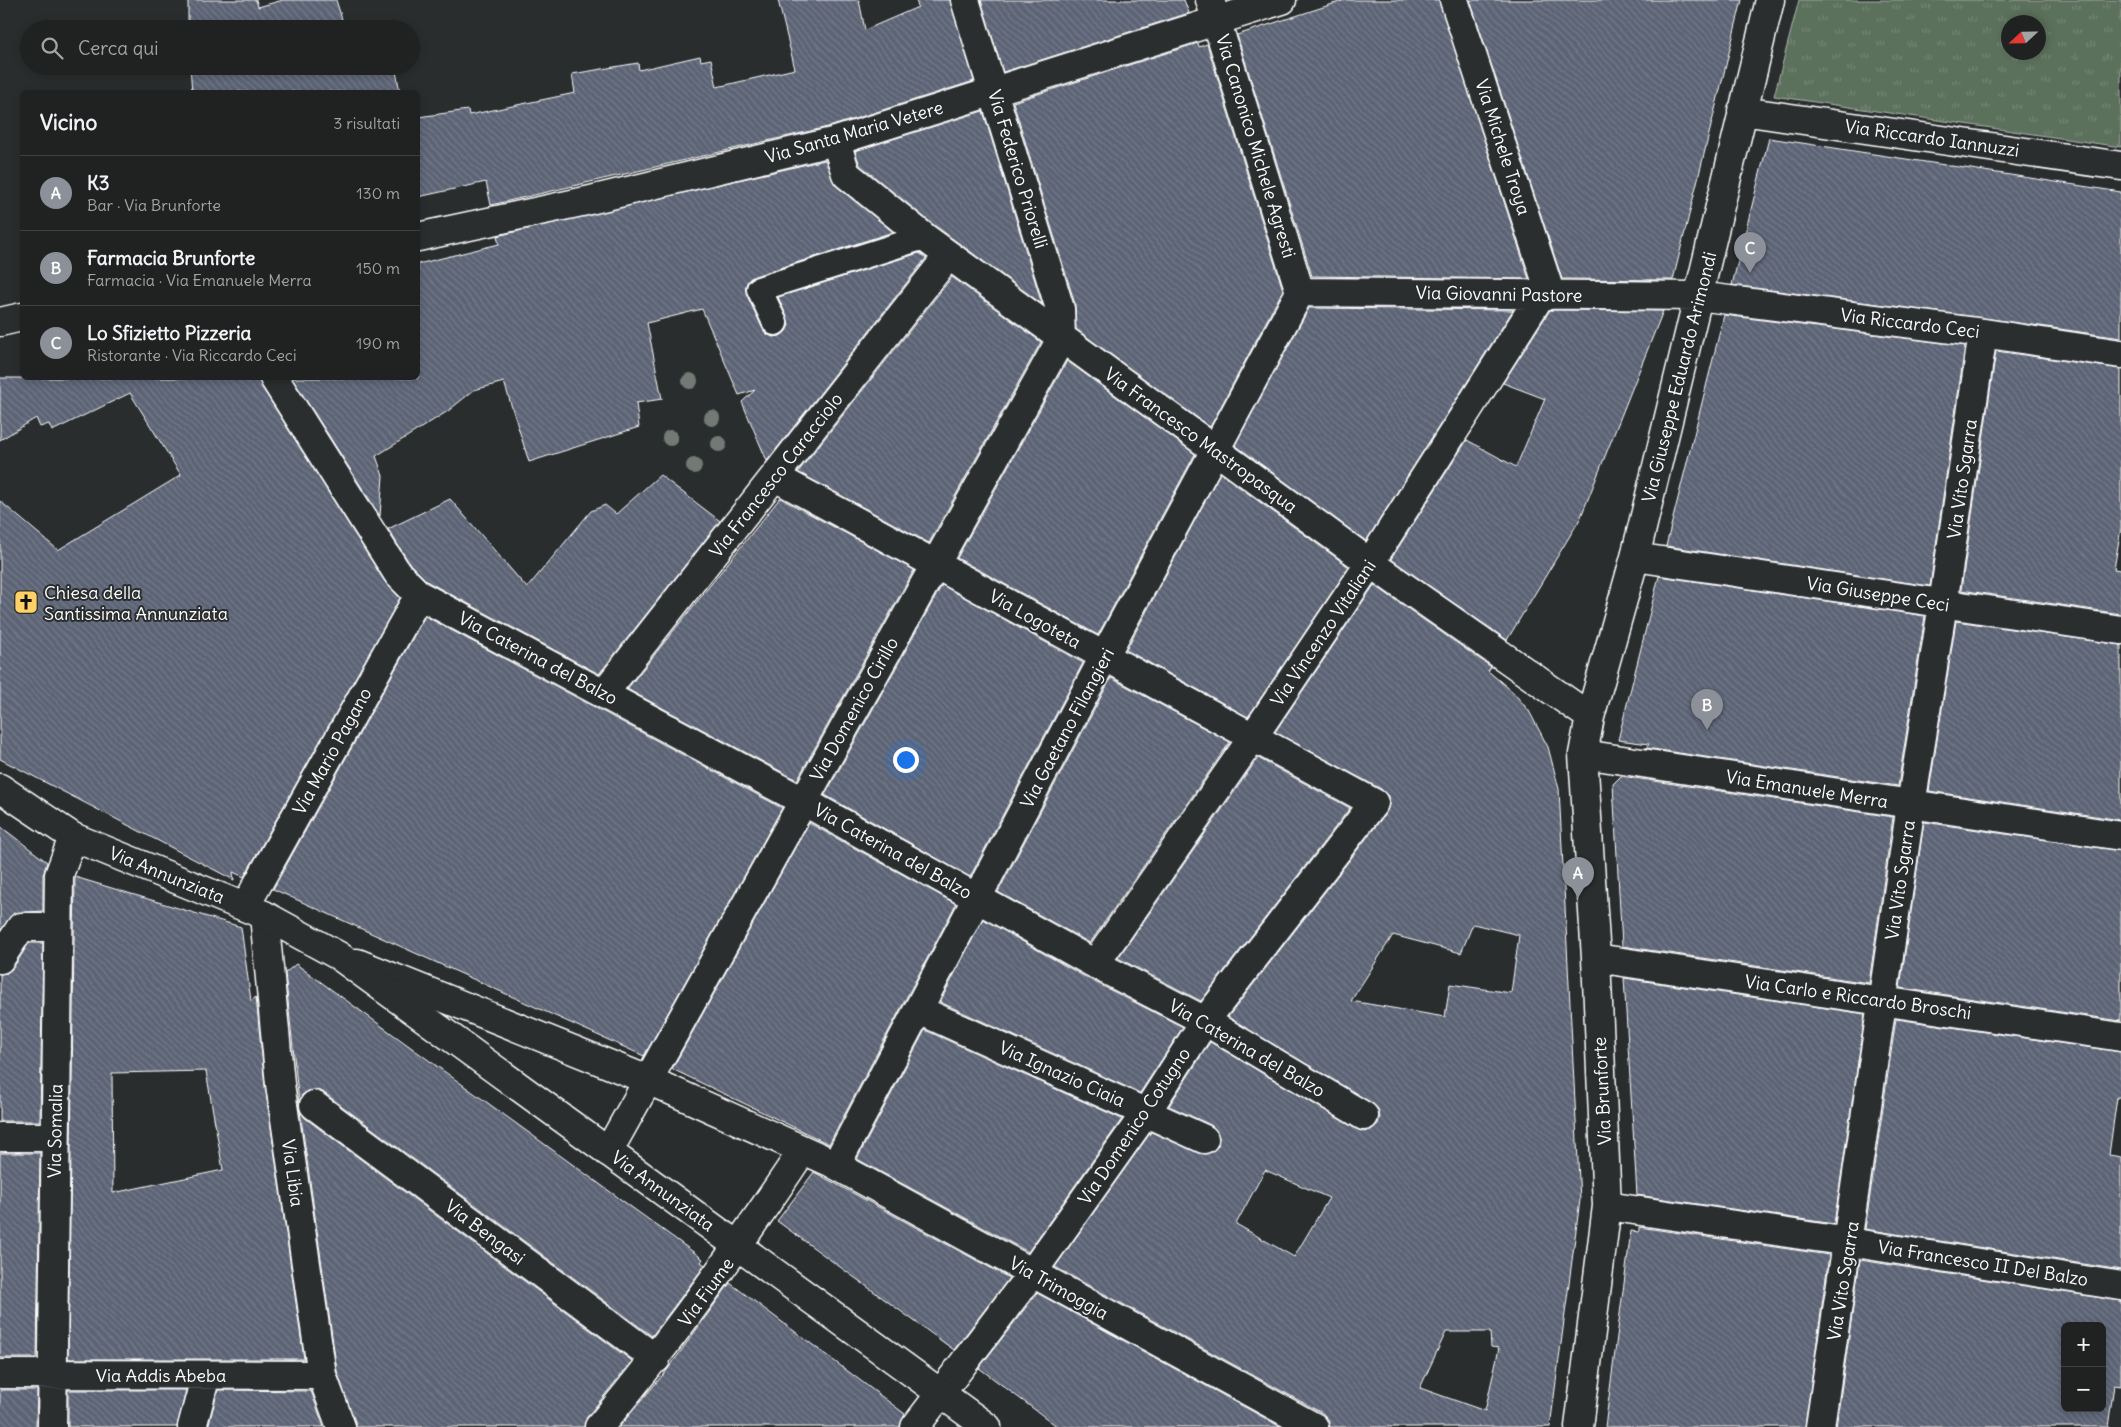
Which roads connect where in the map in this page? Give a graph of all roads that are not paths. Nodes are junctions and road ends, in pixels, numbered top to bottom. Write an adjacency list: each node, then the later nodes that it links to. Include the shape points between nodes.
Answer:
1 (965, 0): 6 (street, Via Federico Priorelli)
2 (1282, 0): 5 (street, Via Santa Maria Vetere)
3 (1454, 0): 14 (street, Via Michele Troya)
4 (1770, 0): 7 (street, Via Giuseppe Eduardo Arimondi)
5 (1214, 11): 6 (street, Via Santa Maria Vetere); 13 (street, Via Canonico Michele Agresti)
6 (994, 90): 8 (street, Via Santa Maria Vetere); 20 (street, Via Federico Priorelli, via 1060,309)
7 (1742, 111): 9 (street, Via Riccardo Iannuzzi); 15 (street, Via Giuseppe Eduardo Arimondi)
8 (836, 141): 10 (street, Via Santa Maria Vetere, via 586,201); 11 (street, Via Francesco Mastropasqua, via 846,174)
9 (2121, 166)
10 (420, 237)
11 (924, 237): 12 (street, Via Francesco Mastropasqua); 18 (street, via 759,289)
12 (948, 256): 20 (street, Via Francesco Mastropasqua); 24 (street, Via Francesco Caracciolo)
13 (1300, 292): 14 (street, Via Giovanni Pastore); 23 (street, Via Gaetano Filangieri)
14 (1546, 295): 15 (street, Via Giovanni Pastore); 26 (street, Via Vincenzo Vitaliani)
15 (1698, 296): 19 (street, Via Riccardo Ceci); 25 (street, Via Giuseppe Eduardo Arimondi)
16 (20, 317): 17 (street)
17 (0, 322)
18 (774, 323)
19 (1983, 333): 21 (street, Via Riccardo Ceci); 29 (street, Via Vito Sgarra)
20 (1061, 339): 23 (street, Via Francesco Mastropasqua); 27 (street, Via Domenico Cirillo)
21 (2121, 354)
22 (275, 380): 28 (street, Via Caterina del Balzo, via 398,574)
23 (1215, 450): 26 (street, Via Francesco Mastropasqua); 31 (street, Via Gaetano Filangieri)
24 (775, 477): 27 (street, Via Logoteta); 32 (street, Via Francesco Caracciolo)
25 (1636, 557): 29 (street, Via Giuseppe Ceci); 33 (street, Via Giuseppe Eduardo Arimondi)
26 (1370, 562): 33 (street, Via Francesco Mastropasqua); 34 (street, Via Vincenzo Vitaliani)
27 (935, 564): 31 (street, Via Logoteta); 37 (street, Via Domenico Cirillo)
28 (419, 595): 32 (street, Via Caterina del Balzo); 43 (street, Via Mario Pagano)
29 (1943, 604): 30 (street, Via Giuseppe Ceci); 39 (street, Via Vito Sgarra)
30 (2121, 630)
31 (1104, 657): 34 (street, Via Logoteta); 42 (street, Via Gaetano Filangieri)
32 (604, 693): 37 (street, Via Caterina del Balzo)
33 (1590, 717): 35 (street, Via Giuseppe Eduardo Arimondi)
34 (1253, 738): 38 (street, Via Logoteta); 48 (street, Via Vincenzo Vitaliani)
35 (1583, 754): 39 (street, Via Emanuele Merra); 46 (street, Via Brunforte)
36 (0, 788): 41 (street, Via Annunziata)
37 (803, 801): 42 (street, Via Caterina del Balzo); 53 (street, Via Domenico Cirillo)
38 (1374, 804): 51 (street, Via Domenico Cotugno)
39 (1911, 805): 40 (street, Via Emanuele Merra); 49 (street, Via Vito Sgarra)
40 (2121, 836)
41 (74, 837): 43 (street, Via Annunziata); 44 (street, Via Somalia, via 59,875)
42 (977, 898): 48 (street, Via Caterina del Balzo); 50 (street, Via Gaetano Filangieri)
43 (254, 911): 45 (street, Via Annunziata); 72 (street, Via Libia)
44 (57, 927): 47 (street, via 21,927); 58 (street, Via Somalia)
45 (339, 956): 53 (street, Via Annunziata); 61 (street, Via Annunziata)
46 (1596, 958): 49 (street, Via Carlo e Riccardo Broschi); 63 (street, Via Brunforte)
47 (0, 959)
48 (1095, 964): 51 (street, Via Caterina del Balzo)
49 (1884, 1000): 52 (street, Via Carlo e Riccardo Broschi); 64 (street, Via Vito Sgarra)
50 (919, 1010): 55 (street, Via Ignazio Ciaia); 62 (street, Via Gaetano Filangieri)
51 (1205, 1022): 55 (street, Via Domenico Cotugno); 56 (street, Via Caterina del Balzo)
52 (2121, 1037)
53 (648, 1080): 60 (street, Via Annunziata); 61 (street, Via Domenico Cirillo)
54 (314, 1105): 68 (street, Via Bengasi)
55 (1147, 1111): 59 (street, Via Ignazio Ciaia); 66 (street, Via Domenico Cotugno)
56 (1364, 1116)
57 (0, 1137): 58 (street)
58 (55, 1137): 70 (street, Via Somalia)
59 (1204, 1139)
60 (803, 1150): 62 (street, Via Trimoggia); 65 (street, Via Fiume)
61 (608, 1152): 65 (street, Via Annunziata)
62 (836, 1165): 66 (street, Via Trimoggia)
63 (1607, 1206): 64 (street, Via Francesco II Del Balzo); 81 (street, Via Brunforte)
64 (1849, 1242): 67 (street, Via Francesco II Del Balzo); 82 (street, Via Vito Sgarra)
65 (739, 1246): 68 (street, Via Fiume); 73 (street, Via Annunziata)
66 (1032, 1274): 73 (street, Via Domenico Cotugno); 80 (street, Via Trimoggia)
67 (2121, 1286)
68 (656, 1359): 77 (street, Via Fiume)
69 (0, 1374): 70 (street, Via Addis Abeba)
70 (51, 1374): 71 (street, Via Addis Abeba); 74 (street, Via Somalia)
71 (206, 1375): 72 (street, Via Addis Abeba); 75 (street)
72 (322, 1375): 76 (street, Via Libia)
73 (940, 1393): 78 (street, Via Domenico Cotugno); 79 (street, Via Annunziata)
74 (52, 1427)
75 (192, 1427)
76 (341, 1427)
77 (599, 1427)
78 (915, 1427)
79 (987, 1427)
80 (1314, 1427)
81 (1580, 1427)
82 (1820, 1427)

